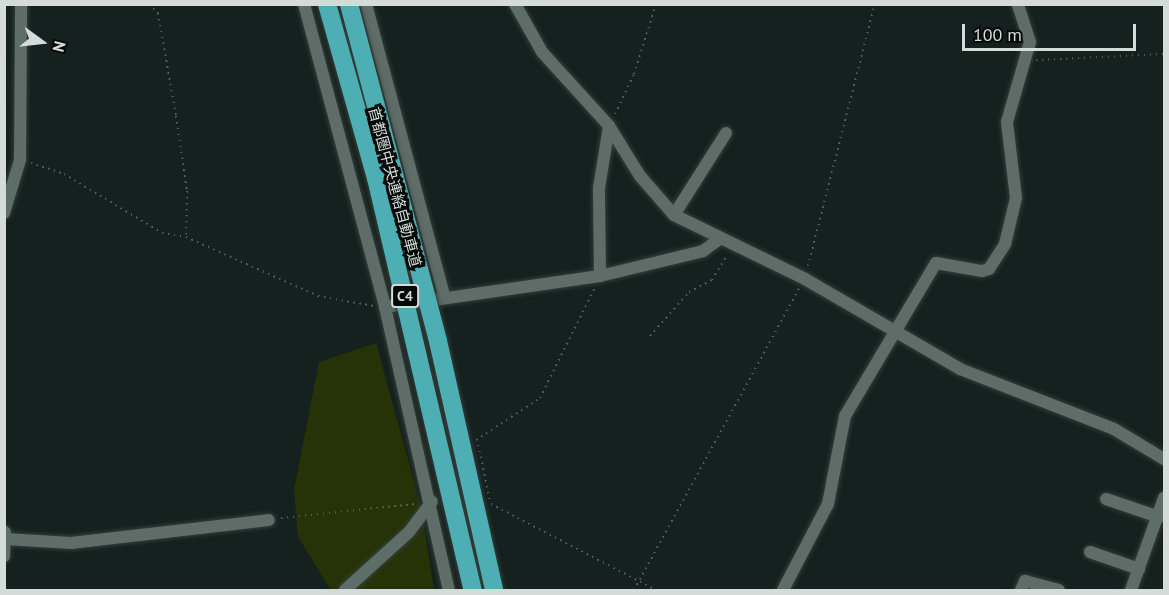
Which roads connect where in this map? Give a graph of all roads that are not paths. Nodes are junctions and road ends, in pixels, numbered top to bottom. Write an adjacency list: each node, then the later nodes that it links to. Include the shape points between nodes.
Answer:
1 (21, 4): 10 (street, via 20,160)
2 (304, 4): 15 (street)
3 (327, 4): 29 (highway, 首都圏中央連絡自動車道 / C4, bridge, via 376,178)
4 (349, 4): 30 (highway, 首都圏中央連絡自動車道 / C4, bridge, via 438,341)
5 (366, 4): 14 (street)
6 (515, 4): 8 (street, via 542,52)
7 (1018, 4): 16 (street, via 1030,42 1007,123 1016,198 1005,244 989,269 982,271 936,263)
8 (609, 126): 11 (street, via 640,176); 13 (street, via 599,188)
9 (726, 133): 11 (street)
10 (4, 213)
11 (674, 215): 12 (street)
12 (718, 240): 13 (street, via 703,251); 16 (street, via 804,279)
13 (600, 276): 14 (street)
14 (444, 296): 15 (street)
15 (386, 307): 20 (street)
16 (895, 330): 17 (street, via 960,369 1114,429); 31 (street, via 844,416 828,504)
17 (1164, 459)
18 (1164, 498): 21 (street)
19 (1106, 499): 21 (street)
20 (432, 502): 27 (street, via 409,532); 28 (street)
21 (1159, 517): 26 (street)
22 (269, 520): 23 (street, via 71,543)
23 (5, 535): 25 (street)
24 (1090, 552): 26 (street)
25 (4, 556)
26 (1139, 569): 34 (street)
27 (345, 591)
28 (449, 591)
29 (473, 591)
30 (494, 591)
31 (783, 591)
32 (1021, 591): 33 (street, via 1025,581)
33 (1059, 591)
34 (1131, 591)

